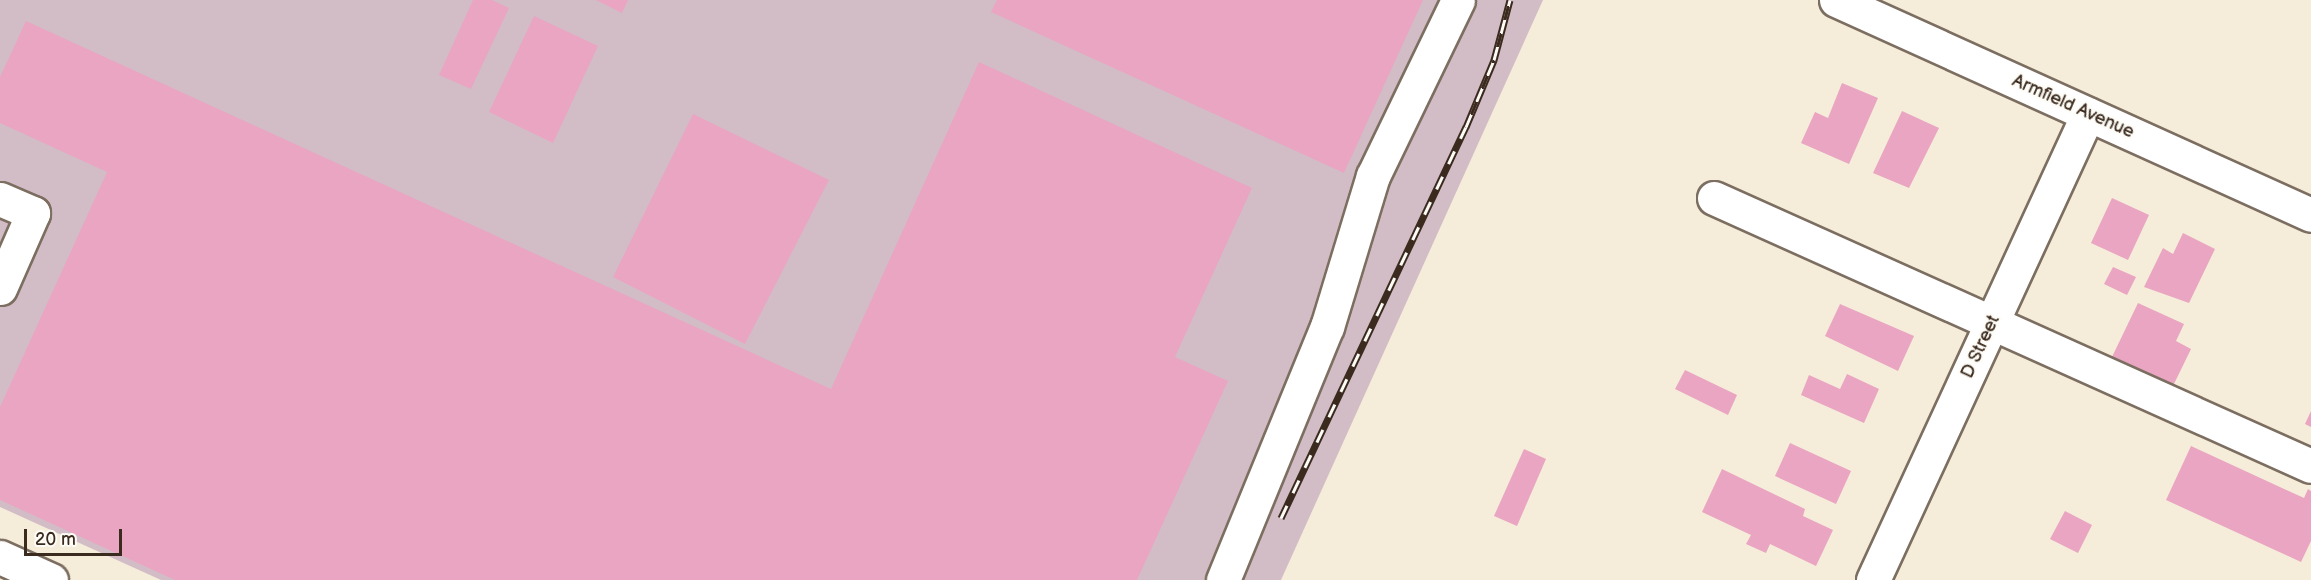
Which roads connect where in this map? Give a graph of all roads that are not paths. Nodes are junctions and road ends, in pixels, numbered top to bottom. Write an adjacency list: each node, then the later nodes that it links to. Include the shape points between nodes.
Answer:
1 (1458, 0): 12 (street, via 1372,176 1327,327)
2 (1836, 0): 3 (street, Armfield Avenue)
3 (2088, 114): 6 (street, Armfield Avenue); 8 (street, D Street)
4 (1714, 198): 8 (street)
5 (0, 199): 7 (street, via 33,213)
6 (2311, 215)
7 (0, 288)
8 (1992, 322): 9 (street); 13 (street, D Street)
9 (2311, 466)
10 (0, 557): 11 (street)
11 (51, 580)
12 (1223, 580)
13 (1873, 580)

